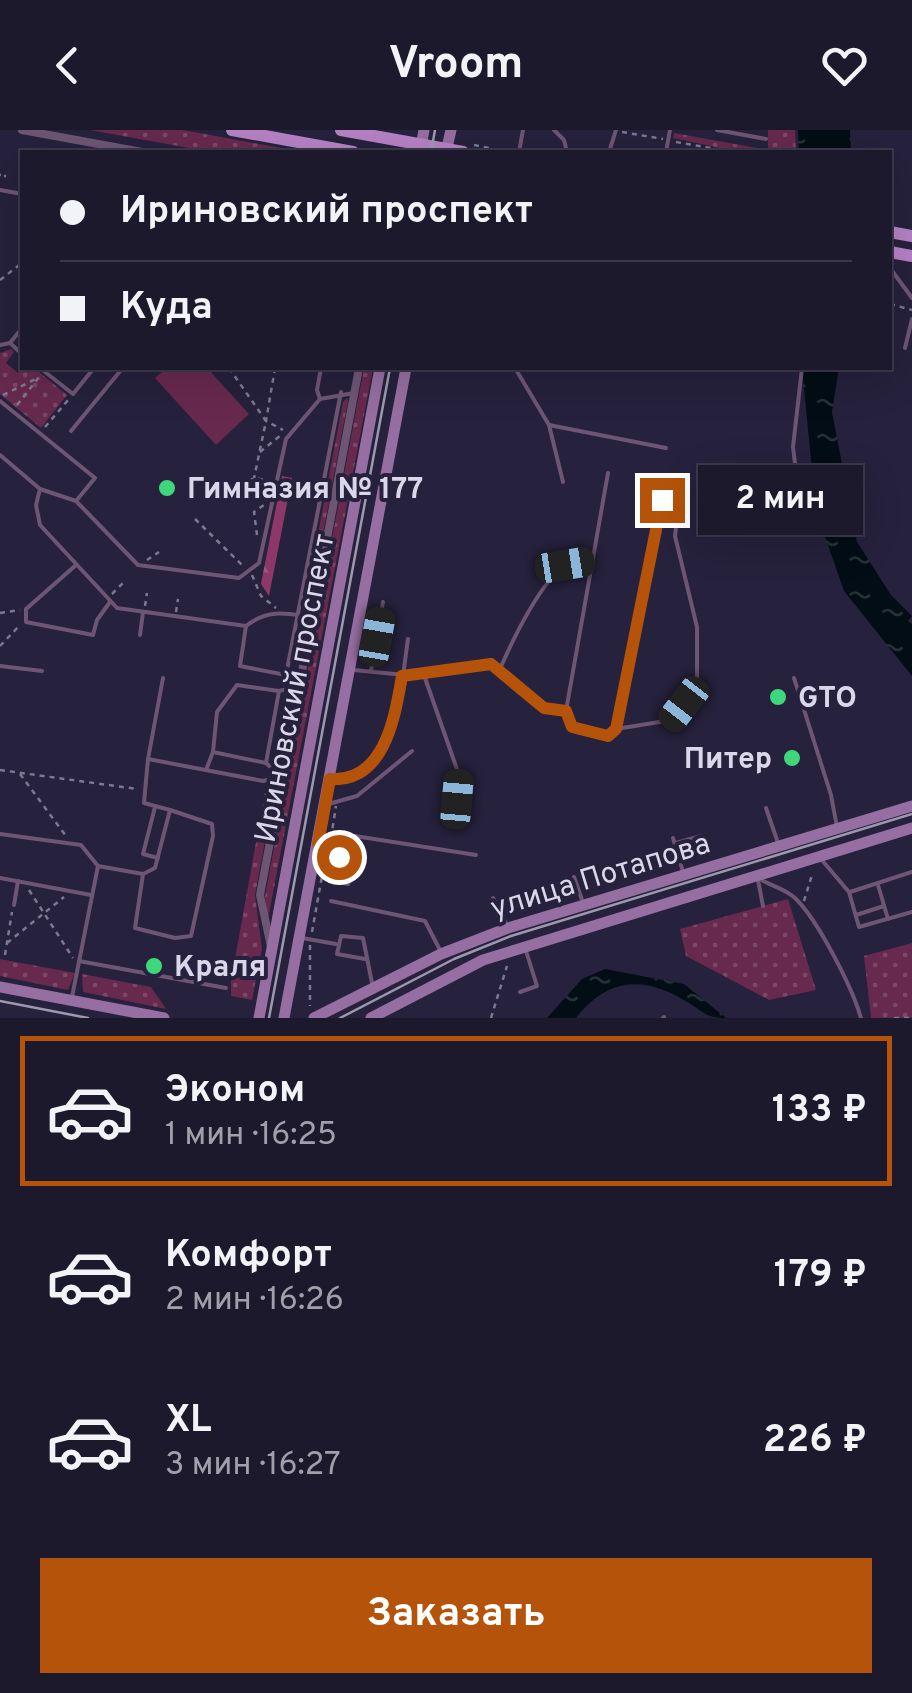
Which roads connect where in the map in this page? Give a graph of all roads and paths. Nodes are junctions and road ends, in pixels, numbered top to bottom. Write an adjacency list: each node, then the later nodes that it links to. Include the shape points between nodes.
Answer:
1 (22, 130): 12 (street)
2 (232, 130): 13 (main road)
3 (341, 130): 11 (main road)
4 (424, 130): 11 (main road)
5 (616, 130): 8 (path)
6 (717, 130): 7 (lane)
7 (748, 133): 9 (lane)
8 (663, 139)
9 (766, 139)
10 (677, 142): 14 (path)
11 (421, 149)
12 (131, 150)
13 (336, 150)
14 (723, 150)
15 (20, 265): 17 (path)
16 (892, 271): 18 (lane)
17 (0, 280)
18 (912, 298)
19 (912, 318): 23 (lane)
20 (20, 330): 21 (lane)
21 (10, 343): 22 (lane); 24 (lane)
22 (0, 345)
23 (905, 348)
24 (20, 352)
25 (42, 370): 37 (path)
26 (43, 370): 40 (lane)
27 (92, 370): 40 (lane)
28 (119, 370): 46 (lane)
29 (230, 370): 44 (path)
30 (275, 370): 44 (path)
31 (321, 370): 42 (lane)
32 (359, 370): 39 (street)
33 (380, 370): 157 (main road, Ириновский проспект)
34 (406, 370): 87 (main road, Ириновский проспект)
35 (516, 370): 45 (lane)
36 (802, 370): 54 (lane, via 792,447)
37 (38, 378): 41 (path); 43 (path)
38 (341, 392): 39 (lane); 42 (lane); 78 (lane)
39 (354, 393): 80 (street)
40 (73, 394): 48 (path)
41 (0, 398): 43 (lane)
42 (320, 398): 47 (lane)
43 (12, 410): 48 (lane)
44 (266, 421): 47 (path); 50 (path)
45 (549, 425): 49 (lane); 56 (lane)
46 (72, 431)
47 (287, 431): 50 (path); 55 (lane)
48 (40, 432): 61 (lane, via 95,478)
49 (666, 448)
50 (259, 452): 53 (path)
51 (0, 455): 59 (lane)
52 (608, 473): 66 (lane)
53 (254, 478): 55 (path); 57 (path); 58 (path)
54 (797, 480)
55 (277, 482): 60 (lane)
56 (563, 482)
57 (240, 486)
58 (252, 488)
59 (40, 490): 61 (lane); 67 (lane, via 40,524)
60 (274, 498): 65 (lane); 65 (path, via 254,512)
61 (76, 500): 68 (lane, via 138,565 225,578)
62 (662, 500): 99 (lane)
63 (679, 503): 99 (lane, via 675,536 697,628 697,688 672,720)
64 (195, 519): 68 (path)
65 (263, 553): 68 (lane)
66 (592, 560): 88 (lane, via 565,565 545,588); 98 (lane)
67 (76, 564): 72 (lane); 74 (lane)
68 (251, 573): 76 (path, via 262,596)
69 (124, 581): 72 (path)
70 (146, 593): 75 (path)
71 (178, 599): 79 (path)
72 (108, 600): 75 (lane); 81 (lane, via 93,635)
73 (383, 602): 90 (lane)
74 (26, 610): 77 (path); 81 (lane)
75 (143, 612): 79 (lane); 83 (lane)
76 (281, 612): 78 (lane); 82 (lane)
77 (0, 613)
78 (298, 615): 80 (lane); 91 (lane)
79 (176, 616): 82 (lane)
80 (311, 618): 96 (street)
81 (26, 622): 85 (path, via 12,628)
82 (246, 626): 91 (lane, via 240,666)
83 (140, 635)
84 (408, 638): 92 (lane)
85 (0, 646)
86 (0, 666): 89 (lane)
87 (350, 670): 90 (lane); 108 (main road, Ириновский проспект)
88 (499, 671): 93 (lane, via 491,664 457,666); 98 (lane, via 544,708)
89 (42, 672)
90 (370, 672): 92 (lane)
91 (286, 675): 96 (lane)
92 (402, 676): 93 (lane); 108 (lane, via 384,747 357,772)
93 (425, 677): 115 (lane, via 459,775)
94 (164, 678): 102 (lane)
95 (794, 678): 117 (lane)
96 (298, 687): 97 (lane); 107 (street)
97 (280, 691): 101 (lane, via 237,685 217,712); 103 (lane)
98 (566, 711): 99 (lane, via 572,727 608,736)
99 (616, 729)
100 (412, 751): 110 (lane, via 357,796)
101 (213, 752): 103 (lane); 105 (lane)
102 (148, 759): 105 (lane); 109 (lane)
103 (266, 763): 107 (lane)
104 (0, 770): 106 (path)
105 (206, 770): 107 (lane, via 263,781)
106 (20, 773): 109 (path); 120 (path)
107 (281, 777): 157 (street, via 260,895)
108 (330, 779): 110 (main road, Ириновский проспект)
109 (143, 790): 112 (lane, via 144,802)
110 (325, 805): 121 (main road, Ириновский проспект)
111 (912, 806): 117 (main road, улица Потапова)
112 (155, 808): 114 (lane); 126 (lane, via 143,854)
113 (766, 808): 122 (lane)
114 (170, 810): 126 (lane); 129 (lane, via 212,824 192,936 135,928)
115 (455, 822)
116 (912, 828): 125 (main road, улица Потапова)
117 (838, 829): 122 (main road, улица Потапова)
118 (0, 834): 120 (lane)
119 (701, 836): 130 (lane, via 674,841)
120 (71, 843): 127 (lane, via 89,850)
121 (318, 844): 123 (lane); 153 (main road, Ириновский проспект)
122 (780, 847): 130 (main road, улица Потапова)
123 (340, 848): 124 (lane, via 355,836); 137 (lane, via 335,881)
124 (476, 855)
125 (816, 857): 131 (main road, улица Потапова); 139 (lane)
126 (158, 858): 129 (lane, via 152,872)
127 (98, 866): 129 (lane); 140 (lane)
128 (912, 872): 136 (lane)
129 (143, 874)
130 (684, 875): 144 (main road, улица Потапова)
131 (757, 875): 145 (lane); 147 (lane); 156 (main road, улица Потапова)
132 (812, 875): 147 (path)
133 (574, 877): 144 (lane)
134 (0, 878): 135 (lane)
135 (18, 881): 138 (lane); 143 (lane); 149 (path)
136 (878, 883): 139 (lane); 146 (lane)
137 (348, 884)
138 (70, 891): 140 (lane); 149 (path)
139 (850, 892): 150 (lane)
140 (91, 895): 161 (lane)
141 (493, 898): 152 (lane)
142 (332, 901): 158 (lane, via 425,921)
143 (14, 904): 154 (path)
144 (584, 904): 152 (main road, улица Потапова)
145 (763, 906)
146 (884, 906): 150 (lane); 151 (lane)
147 (803, 907): 174 (lane, via 850,984)
148 (912, 912): 151 (lane)
149 (48, 914): 154 (path); 161 (path)
150 (856, 915): 151 (lane, via 860,927)
151 (888, 919)
152 (508, 928): 158 (main road, улица Потапова)
153 (300, 938): 155 (lane); 170 (main road, Ириновский проспект)
154 (7, 944): 159 (path)
155 (336, 944): 160 (lane, via 336,954); 160 (lane, via 341,936 363,938)
156 (524, 946): 166 (lane, via 538,986); 172 (main road, улица Потапова, via 442,978)
157 (271, 949): 169 (main road, Ириновский проспект)
158 (442, 954): 164 (main road, улица Потапова)
159 (4, 955)
160 (364, 959): 164 (lane)
161 (79, 960): 165 (lane); 167 (lane)
162 (507, 966): 173 (path)
163 (0, 987): 167 (main road)
164 (375, 987): 171 (main road, улица Потапова)
165 (226, 988)
166 (520, 992)
167 (72, 1000): 168 (main road)
168 (164, 1018)
169 (258, 1018)
170 (284, 1018)
171 (314, 1018)
172 (371, 1018)
173 (491, 1018)
174 (861, 1018)
175 (894, 1018): 176 (path)
176 (910, 1018)

